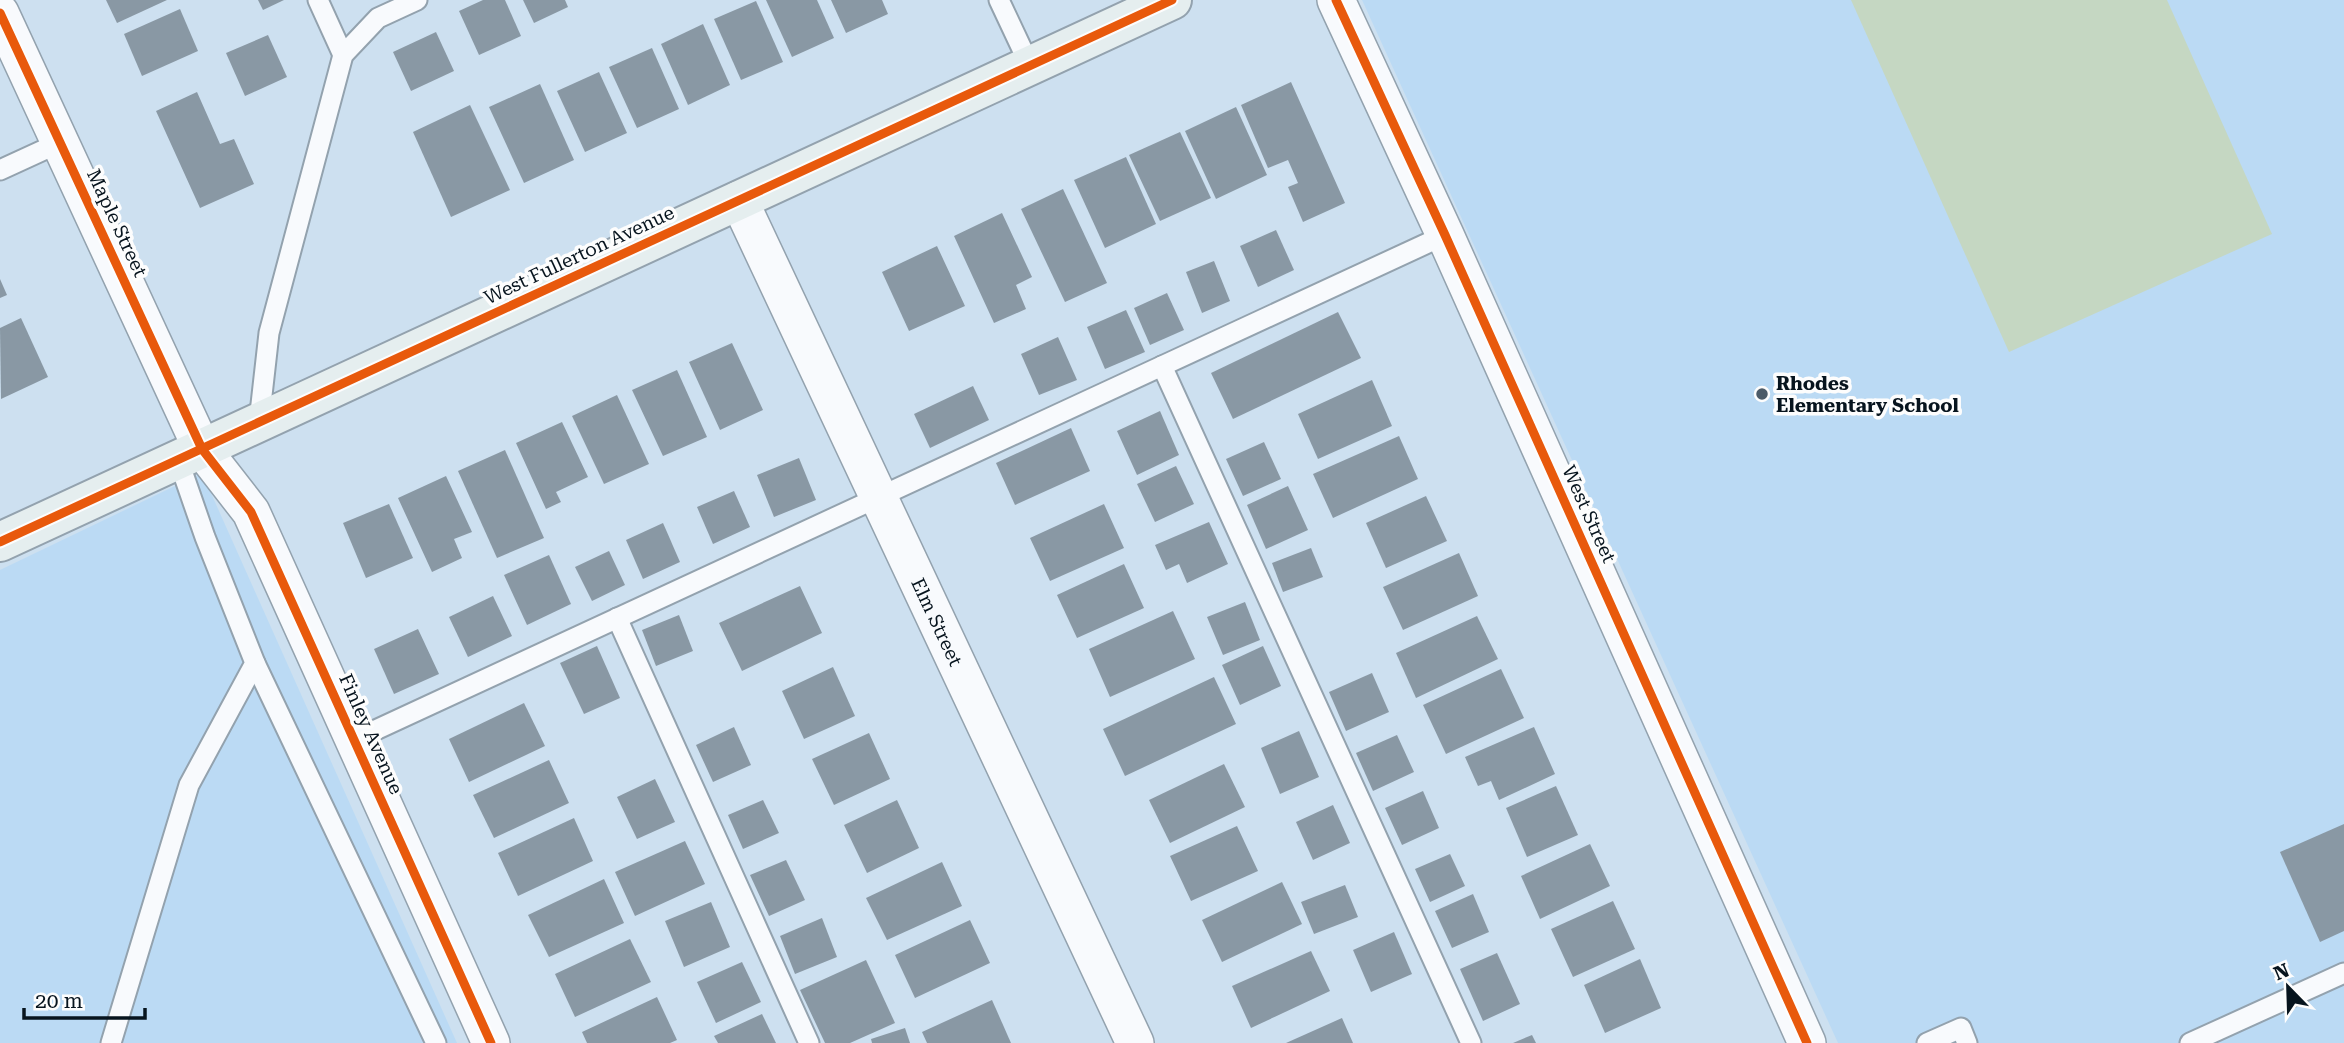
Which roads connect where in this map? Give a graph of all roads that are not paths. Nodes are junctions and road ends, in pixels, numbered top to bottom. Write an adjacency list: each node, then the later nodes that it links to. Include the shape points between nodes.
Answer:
1 (318, 0): 7 (lane)
2 (417, 0): 7 (lane, via 378,18)
3 (999, 0): 8 (lane)
4 (1172, 0): 8 (street, West Fullerton Avenue)
5 (1336, 0): 12 (street, West Street)
6 (0, 13): 9 (street, Maple Street)
7 (343, 55): 14 (lane, via 269,333)
8 (1030, 66): 11 (street, West Fullerton Avenue)
9 (61, 142): 10 (lane); 15 (street, Maple Street)
10 (0, 170)
11 (739, 200): 14 (street, West Fullerton Avenue); 16 (street, Elm Street)
12 (1445, 235): 13 (lane); 22 (street, West Street)
13 (1161, 366): 16 (lane); 28 (lane)
14 (259, 422): 15 (street, West Fullerton Avenue)
15 (190, 454): 17 (street, West Fullerton Avenue); 19 (lane, via 205,537); 20 (street, Finley Avenue, via 251,512)
16 (878, 497): 18 (lane); 27 (street, Elm Street)
17 (0, 542)
18 (617, 618): 20 (lane); 26 (lane)
19 (255, 663): 23 (lane, via 189,785); 24 (lane)
20 (354, 740): 25 (street, Finley Avenue)
21 (2344, 973): 31 (lane)
22 (1800, 1041)
23 (111, 1043)
24 (436, 1043)
25 (491, 1043)
26 (809, 1043)
27 (1135, 1043)
28 (1471, 1043)
29 (1927, 1043): 30 (lane, via 1961,1028)
30 (1967, 1043)
31 (2190, 1043)

